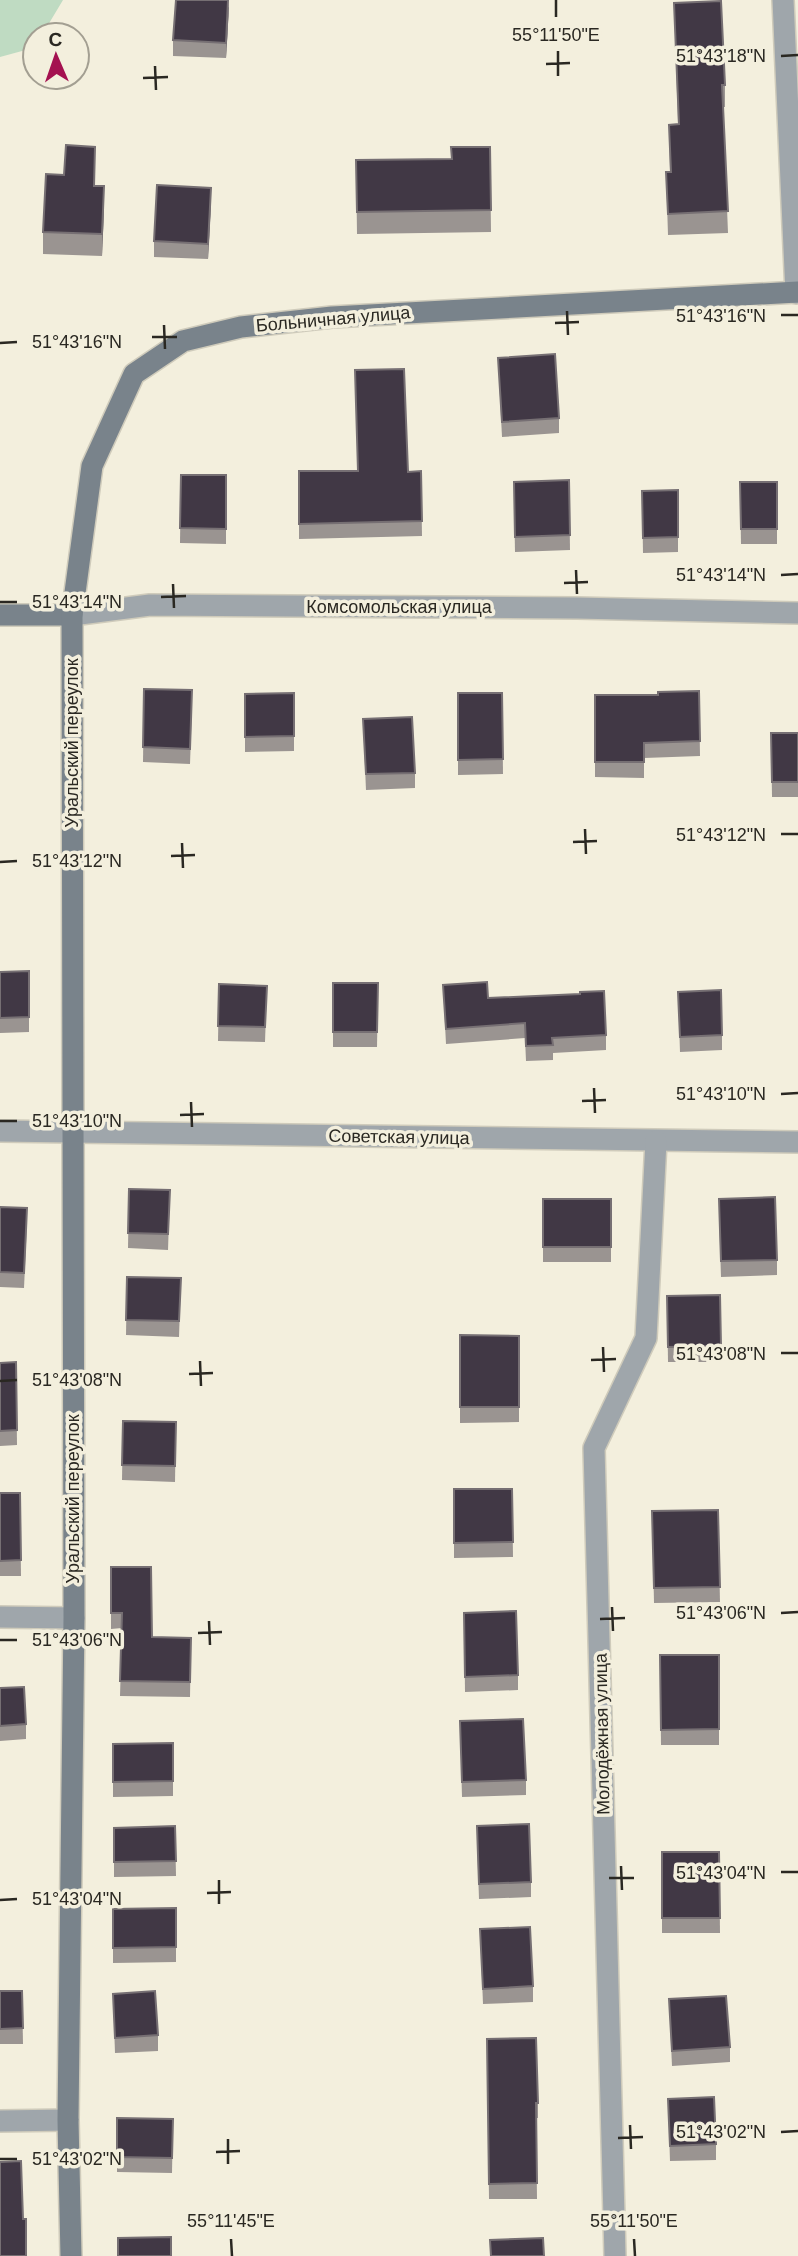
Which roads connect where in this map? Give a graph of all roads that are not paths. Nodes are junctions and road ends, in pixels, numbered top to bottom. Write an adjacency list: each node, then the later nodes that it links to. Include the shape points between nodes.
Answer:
1 (783, 0): 2 (street, Больничная улица)
2 (797, 293): 5 (street, Больничная улица, via 332,317 241,327 183,341 134,374 92,466)
3 (798, 613): 5 (street, Комсомольская улица, via 150,605)
4 (0, 615): 5 (street, Комсомольская улица)
5 (72, 615): 7 (street, Уральский переулок)
6 (0, 1130): 7 (street, Советская улица)
7 (72, 1132): 8 (street, Советская улица); 11 (street, Уральский переулок)
8 (656, 1141): 9 (street, Советская улица); 15 (street, Молодёжная улица, via 646,1338 594,1448)
9 (798, 1142)
10 (0, 1617): 11 (street)
11 (74, 1618): 12 (street, Уральский переулок)
12 (68, 2120): 13 (street); 14 (street, Уральский переулок)
13 (0, 2121)
14 (71, 2256)
15 (615, 2256)

